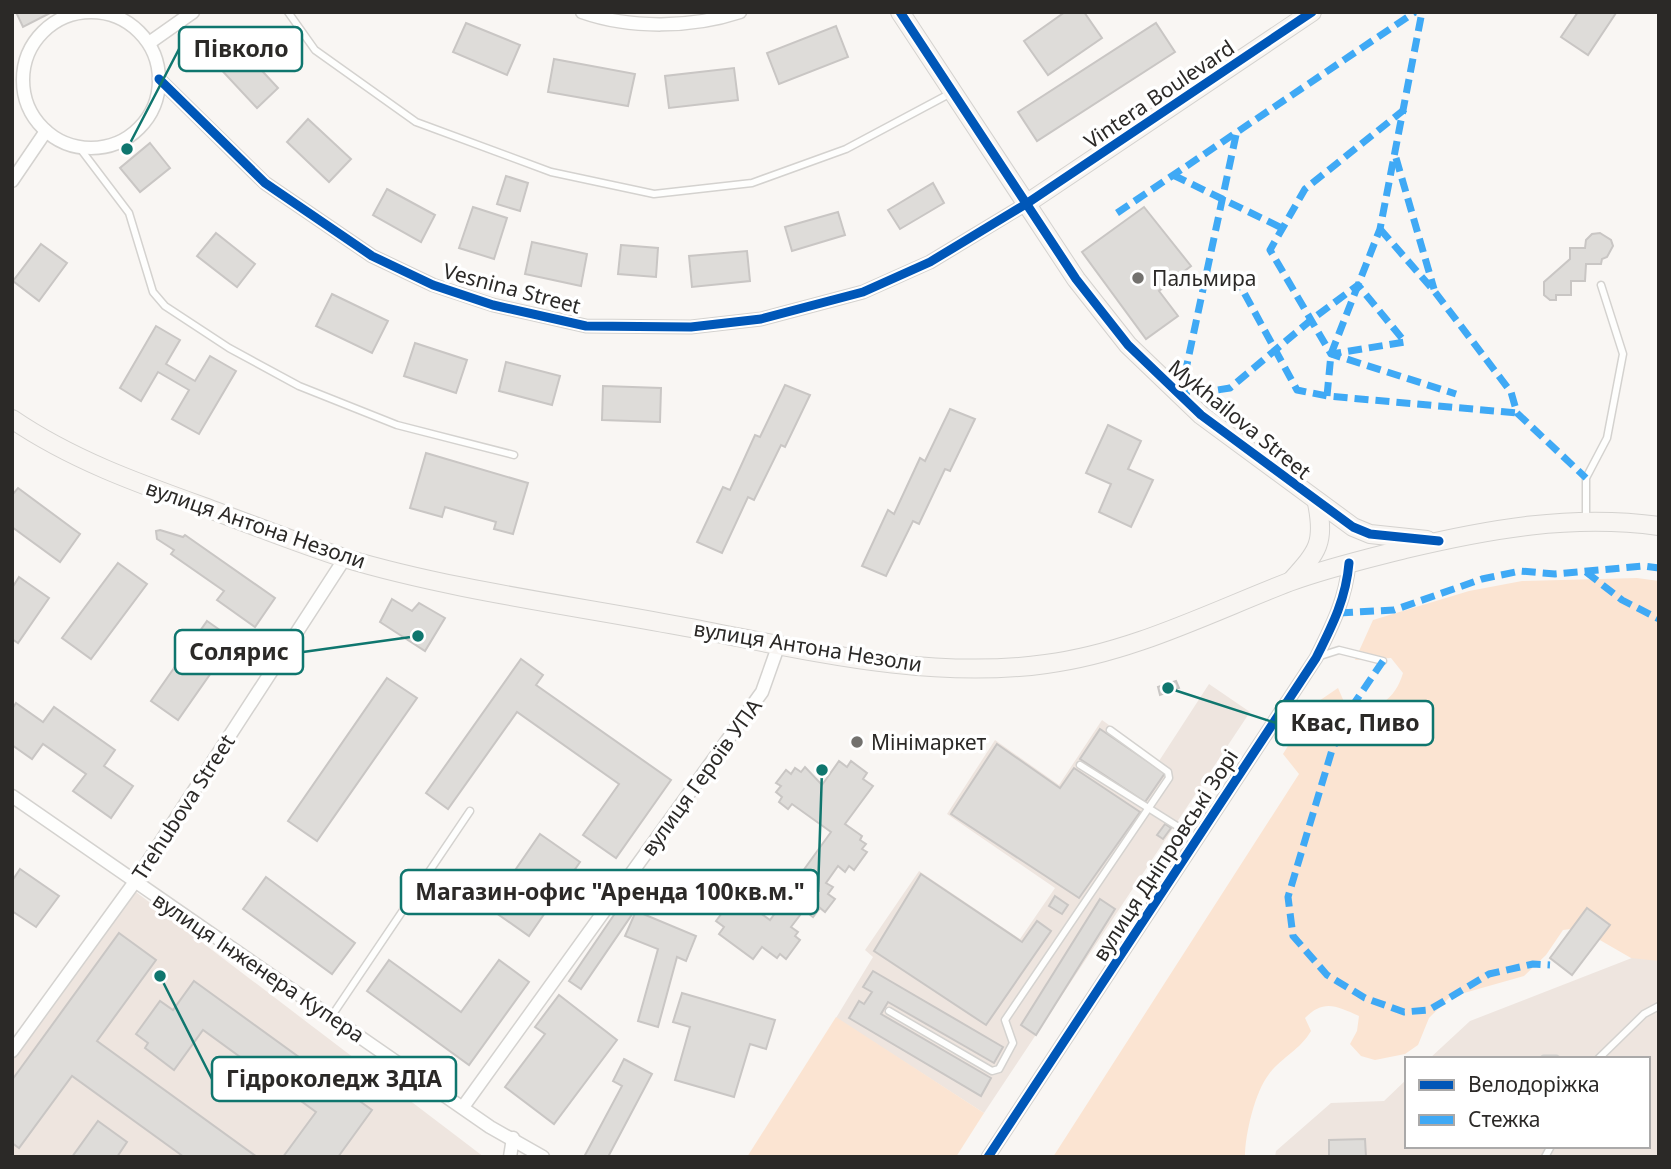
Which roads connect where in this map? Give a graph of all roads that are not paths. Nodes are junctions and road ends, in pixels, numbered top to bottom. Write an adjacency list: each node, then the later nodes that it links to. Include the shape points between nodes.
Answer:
1 (193, 12): 8 (street)
2 (288, 12): 10 (lane, via 315,50 416,122 551,172 653,194 752,183 846,149)
3 (582, 12): 4 (street, via 638,22 686,24)
4 (740, 12)
5 (900, 12): 10 (main road, Mykhailova Street)
6 (1312, 12): 14 (main road, Vintera Boulevard)
7 (109, 14): 8 (street, via 136,28); 11 (street, via 79,13 58,20 29,52 24,94)
8 (149, 43): 9 (street)
9 (159, 79): 12 (street, via 149,117 135,132 99,148); 14 (street, Vesnina Street, via 265,183 372,256 433,285 493,305 586,326 691,327 761,319 863,292 930,262)
10 (951, 93): 14 (main road, Mykhailova Street)
11 (46, 131): 12 (street); 13 (street)
12 (79, 147): 17 (lane, via 129,214 153,292 165,306 299,386 397,425)
13 (12, 181)
14 (1026, 204): 18 (main road, Mykhailova Street, via 1076,279 1165,384)
15 (1601, 285): 19 (lane, via 1623,354 1607,438 1586,478)
16 (12, 419): 22 (main road, вулиця Антона Незоли, via 83,459 138,483)
17 (514, 455)
18 (1317, 503): 21 (main road, Mykhailova Street, via 1370,534); 24 (main road, via 1320,546)
19 (1586, 519): 20 (main road, вулиця Антона Незоли); 21 (main road, вулиця Антона Незоли)
20 (1659, 526)
21 (1439, 541): 23 (main road, вулиця Антона Незоли)
22 (345, 558): 25 (main road, вулиця Антона Незоли); 34 (street, Trehubova Street)
23 (1349, 563): 24 (main road, вулиця Антона Незоли); 26 (street, вулиця Дніпровські Зорі, via 1339,613)
24 (1291, 582): 25 (main road, вулиця Антона Незоли, via 1123,648 1046,664 968,668 880,662)
25 (779, 644): 40 (street, вулиця Героїв УПА, via 762,692)
26 (1316, 658): 27 (lane, via 1339,650); 33 (street, вулиця Дніпровські Зорі)
27 (1382, 661)
28 (1110, 730): 31 (lane, via 1168,772 1169,778)
29 (1080, 765): 31 (lane)
30 (12, 796): 34 (street, вулиця Інженера Купера)
31 (1149, 809): 33 (lane); 36 (lane, via 1005,1020 1013,1043 998,1070)
32 (470, 811): 37 (lane)
33 (1196, 838): 44 (street, вулиця Дніпровські Зорі)
34 (134, 883): 37 (street, вулиця Інженера Купера); 38 (street, Trehubova Street)
35 (1659, 1006): 39 (lane, via 1644,1014)
36 (889, 1011)
37 (331, 1017): 40 (street, вулиця Інженера Купера)
38 (12, 1051)
39 (1600, 1057)
40 (463, 1107): 41 (street, вулиця Інженера Купера)
41 (513, 1138): 42 (street); 43 (street, вулиця Інженера Купера)
42 (510, 1157)
43 (543, 1157)
44 (988, 1157)

